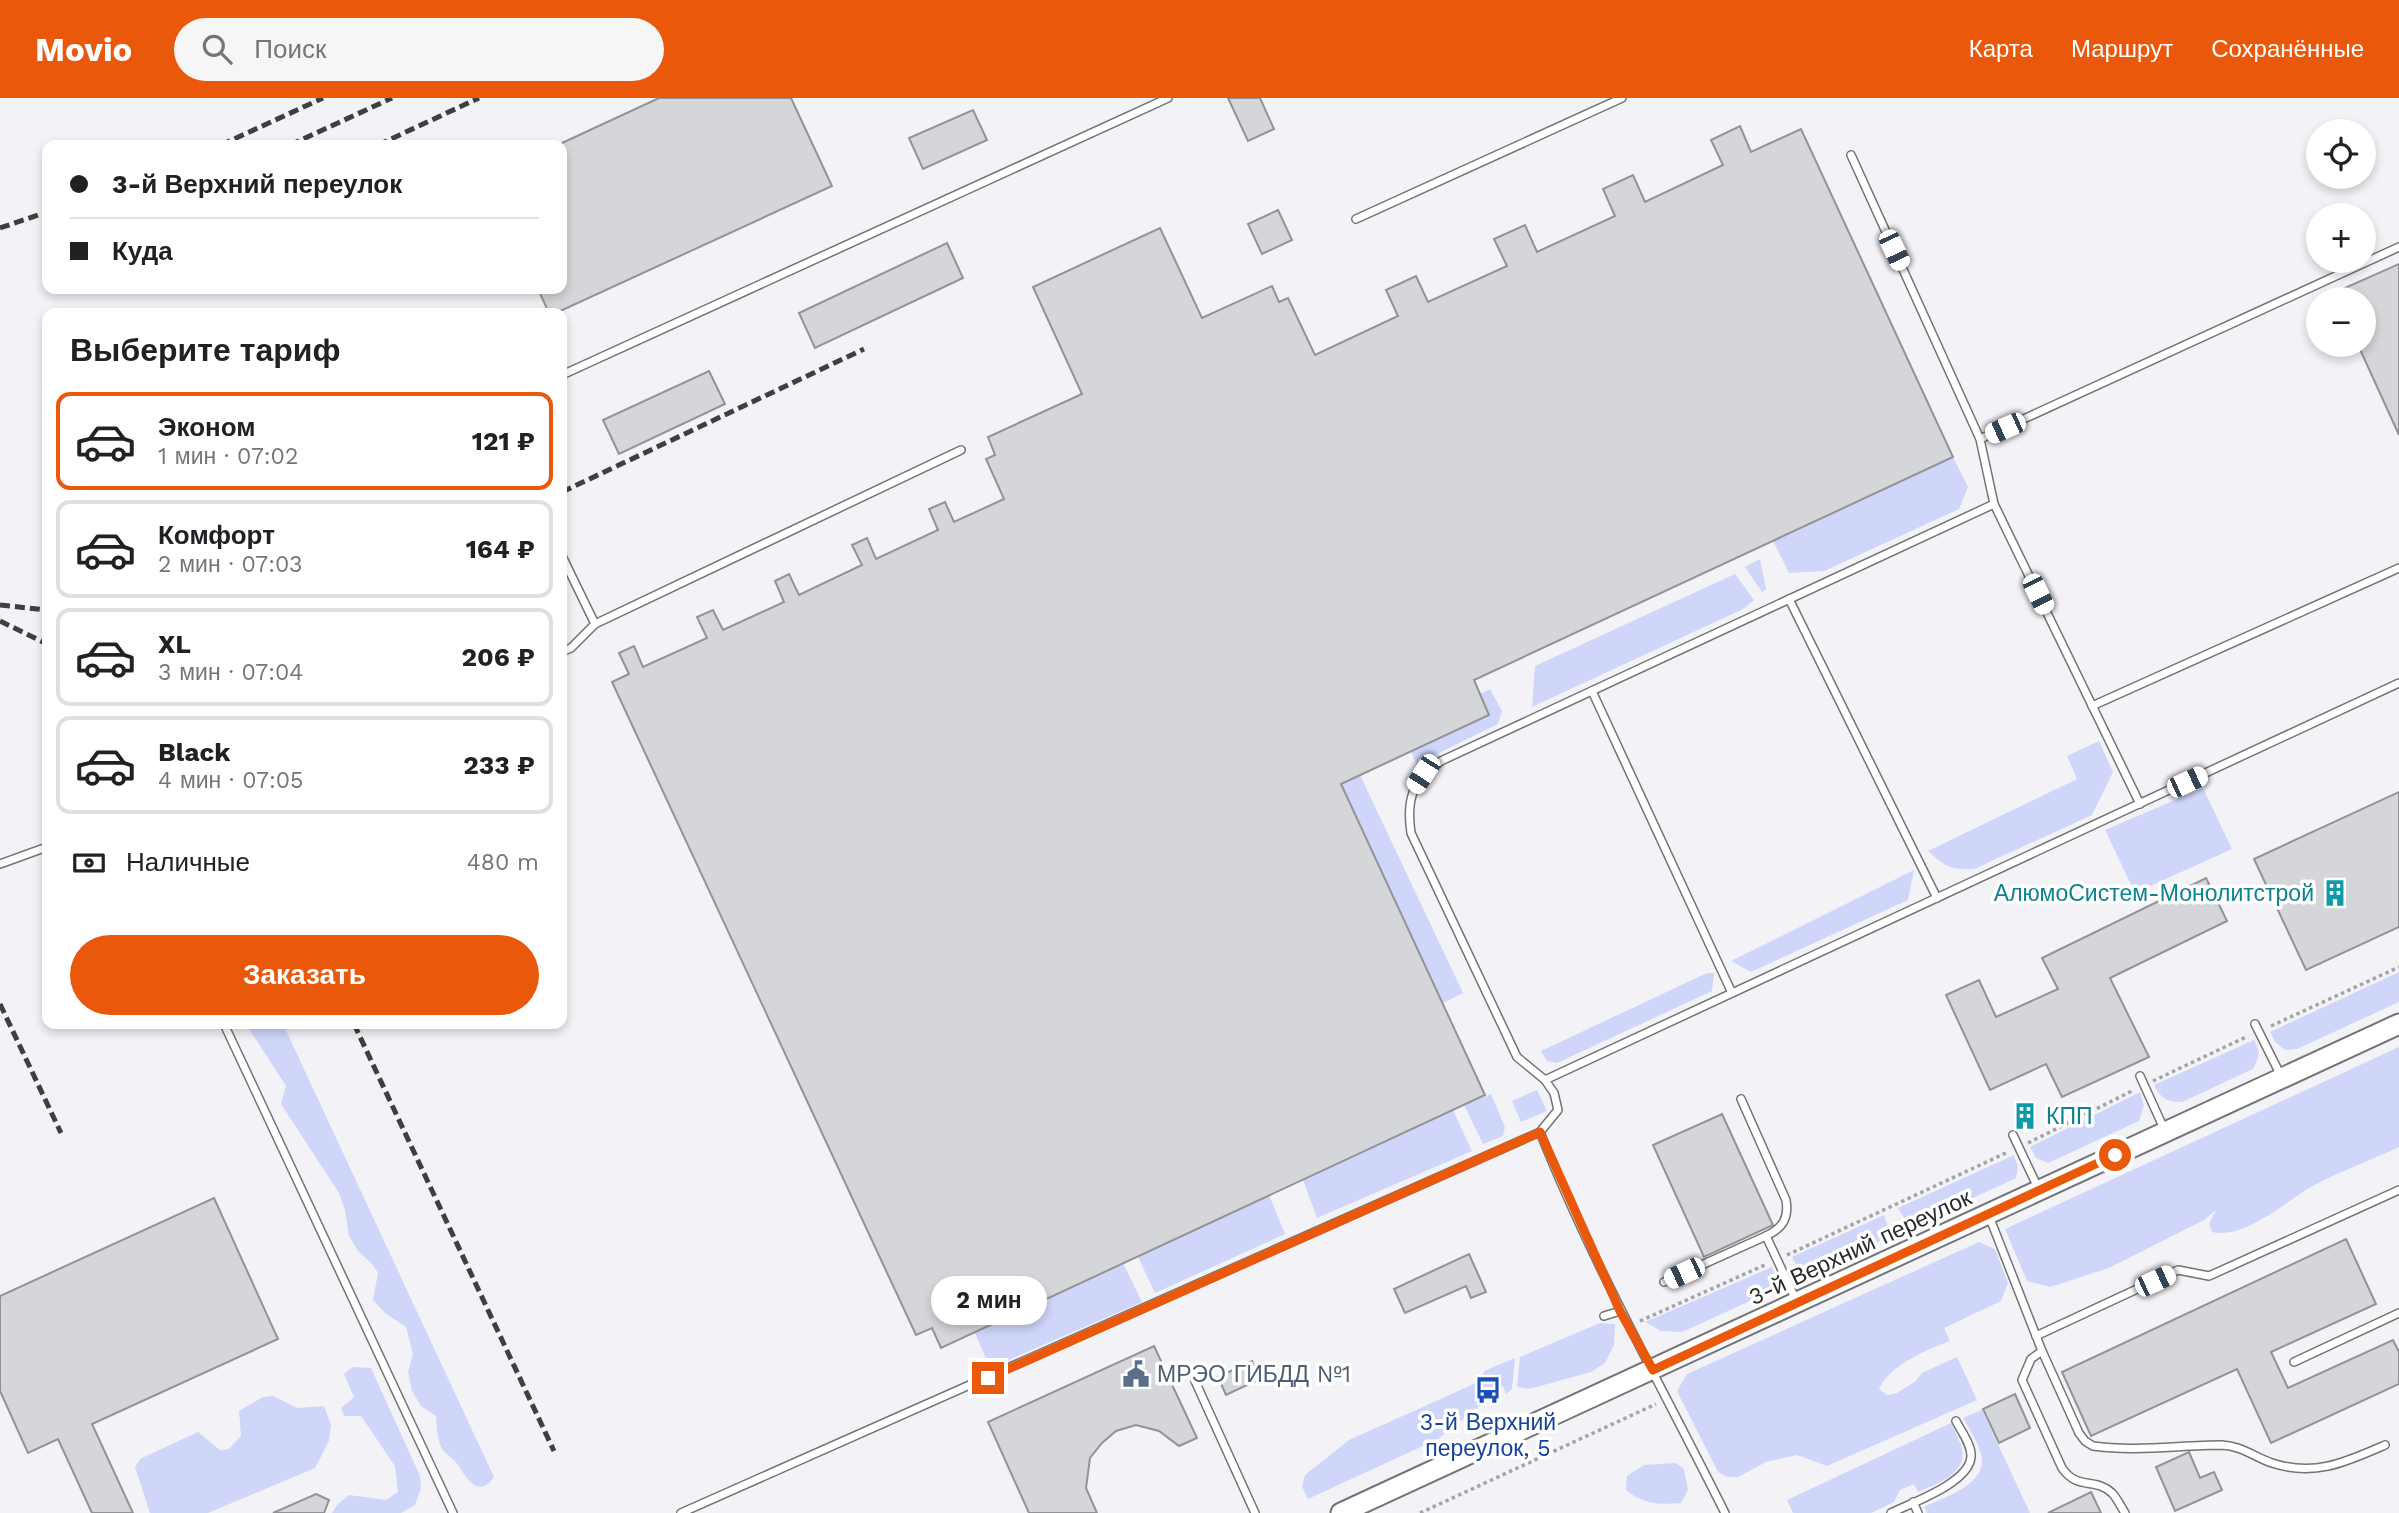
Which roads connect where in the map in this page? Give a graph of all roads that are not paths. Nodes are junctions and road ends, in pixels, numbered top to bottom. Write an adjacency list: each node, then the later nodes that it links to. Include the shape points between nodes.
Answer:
1 (1168, 98): 6 (lane)
2 (1622, 98): 4 (lane)
3 (1851, 155): 7 (lane)
4 (1356, 219)
5 (2399, 247): 7 (lane)
6 (567, 373)
7 (1980, 439): 9 (lane)
8 (961, 450): 13 (lane)
9 (1994, 504): 12 (lane); 17 (lane)
10 (567, 566): 13 (lane)
11 (2399, 568): 17 (lane)
12 (1789, 599): 16 (lane); 22 (lane)
13 (596, 624): 14 (lane)
14 (567, 650)
15 (2399, 683): 18 (lane)
16 (1592, 691): 23 (lane); 29 (lane, via 1441,761 1423,774 1412,792 1408,813 1411,833 1517,1057)
17 (2092, 706): 18 (lane)
18 (2140, 804): 22 (lane)
19 (42, 849): 21 (lane)
20 (0, 853): 21 (lane)
21 (4, 862)
22 (1937, 898): 23 (lane)
23 (1732, 993): 29 (lane)
24 (2255, 1024): 28 (lane)
25 (2399, 1024): 28 (street, 3-й Верхний переулок)
26 (226, 1029): 51 (lane)
27 (2140, 1076): 32 (lane)
28 (2282, 1079): 32 (street, 3-й Верхний переулок)
29 (1545, 1080): 31 (lane, via 1558,1110)
30 (1741, 1100): 37 (lane, via 1786,1200 1784,1223)
31 (1540, 1132): 40 (lane); 52 (lane)
32 (2165, 1132): 35 (street, 3-й Верхний переулок)
33 (2013, 1135): 35 (lane)
34 (2399, 1190): 43 (lane, via 2209,1276 2178,1270)
35 (2040, 1191): 36 (street, 3-й Верхний переулок)
36 (1988, 1215): 39 (street, 3-й Верхний переулок); 43 (lane)
37 (1766, 1236): 38 (lane); 39 (lane)
38 (1664, 1282)
39 (1798, 1304): 46 (street, 3-й Верхний переулок)
40 (1620, 1311): 42 (lane); 46 (lane)
41 (2399, 1313): 45 (lane)
42 (1604, 1316)
43 (2036, 1336): 44 (lane)
44 (2042, 1351): 49 (lane, via 2079,1433 2093,1446 2225,1446 2249,1451 2274,1464 2306,1468 2341,1464); 58 (lane, via 2031,1359 2022,1380 2062,1468 2069,1479 2112,1492)
45 (2294, 1362)
46 (1653, 1370): 54 (street, 3-й Верхний переулок); 55 (lane)
47 (1195, 1381): 53 (lane)
48 (1956, 1421): 50 (lane, via 1969,1446 1967,1468 1948,1485)
49 (2385, 1445)
50 (1913, 1502): 56 (lane); 57 (lane)
51 (453, 1513)
52 (681, 1513)
53 (1255, 1513)
54 (1342, 1513)
55 (1725, 1513)
56 (1891, 1513)
57 (1918, 1513)
58 (2125, 1513)

